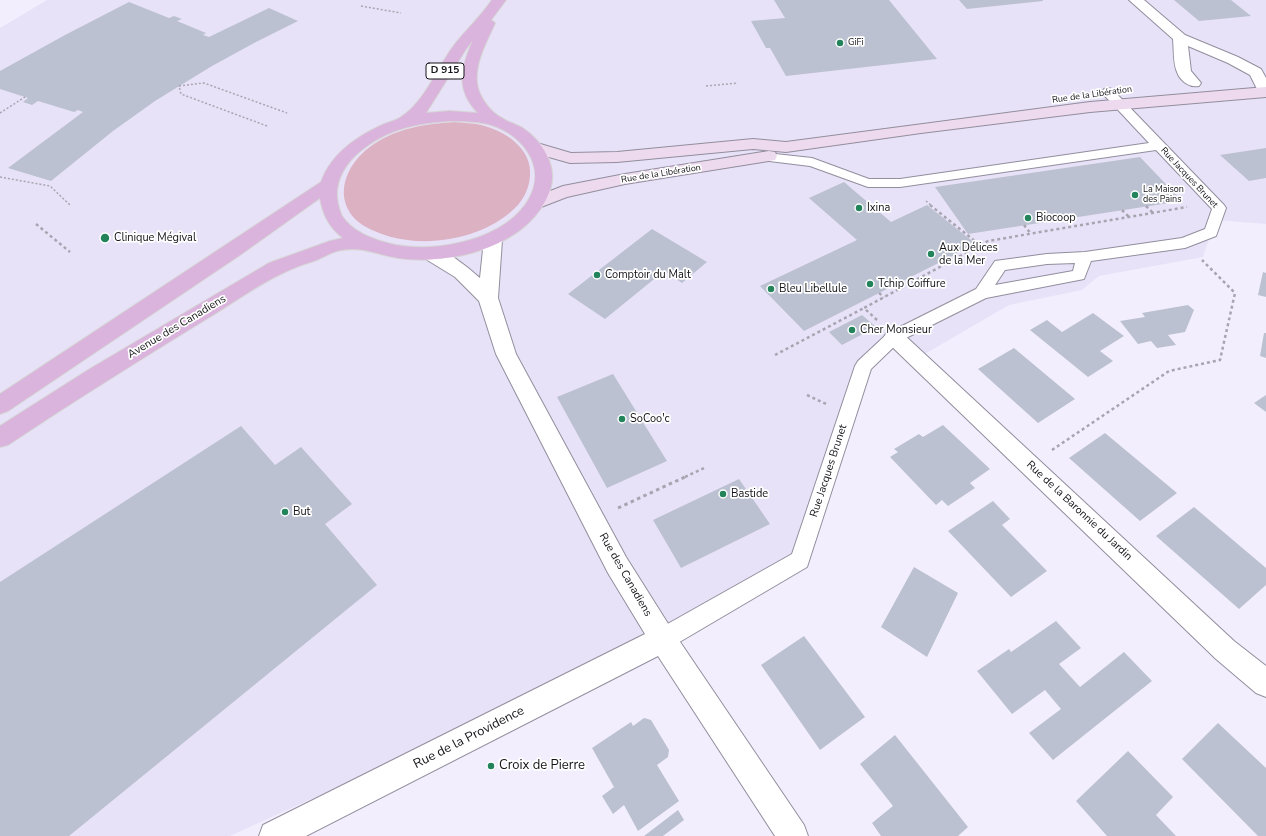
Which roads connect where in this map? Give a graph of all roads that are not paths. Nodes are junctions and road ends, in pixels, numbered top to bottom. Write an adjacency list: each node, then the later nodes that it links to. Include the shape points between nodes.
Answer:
1 (1136, 0): 3 (street)
2 (496, 5): 7 (main road, D 915, via 470,68 469,82 474,98); 8 (main road, D 915, via 460,47 420,110)
3 (1180, 38): 4 (street, via 1184,72); 5 (street, via 1256,72)
4 (1198, 83): 5 (main road, via 1236,80)
5 (1264, 85): 6 (main road, Rue de la Libération)
6 (1123, 97): 9 (main road, Rue de la Libération); 9 (main road, Rue de la Libération, via 1108,92 971,113); 10 (lane, Rue Jacques Brunet)
7 (495, 121): 8 (main road, via 449,116); 12 (main road, via 518,132)
8 (405, 122): 14 (main road, via 382,130 347,154 335,169)
9 (921, 128): 11 (main road, Rue de la Libération)
10 (1158, 146): 13 (lane, via 900,182 868,183 812,162); 19 (lane, Rue Jacques Brunet, via 1219,208 1211,232 1185,243)
11 (786, 147): 12 (main road, Rue de la Libération, via 753,144 617,157 570,158); 13 (main road, Rue de la Libération)
12 (537, 148): 15 (main road, via 544,165 544,184)
13 (766, 157): 15 (main road, Rue de la Libération, via 625,179 563,192)
14 (328, 185): 17 (main road, via 328,202 334,218 346,232); 23 (main road)
15 (536, 203): 16 (main road, via 520,220)
16 (493, 240): 18 (main road, via 464,250); 21 (street, Rue des Canadiens)
17 (364, 243): 18 (main road, via 387,251); 24 (main road, Avenue des Canadiens, via 336,245 276,268 95,376)
18 (431, 253): 21 (street, Rue des Canadiens, via 474,281)
19 (1085, 257): 20 (lane, Rue Jacques Brunet, via 1079,275); 20 (lane, Rue Jacques Brunet, via 1000,265)
20 (982, 293): 22 (lane, Rue Jacques Brunet)
21 (488, 298): 25 (street, Rue des Canadiens, via 506,354 617,565)
22 (894, 337): 25 (lane, Rue Jacques Brunet, via 864,366 800,560); 26 (street, Rue de la Baronnie du Jardin, via 1225,650)
23 (0, 405)
24 (0, 438)
25 (664, 639): 27 (street, Rue de la Providence); 28 (street, Rue des Canadiens)
26 (1266, 683)
27 (274, 836)
28 (793, 836)

